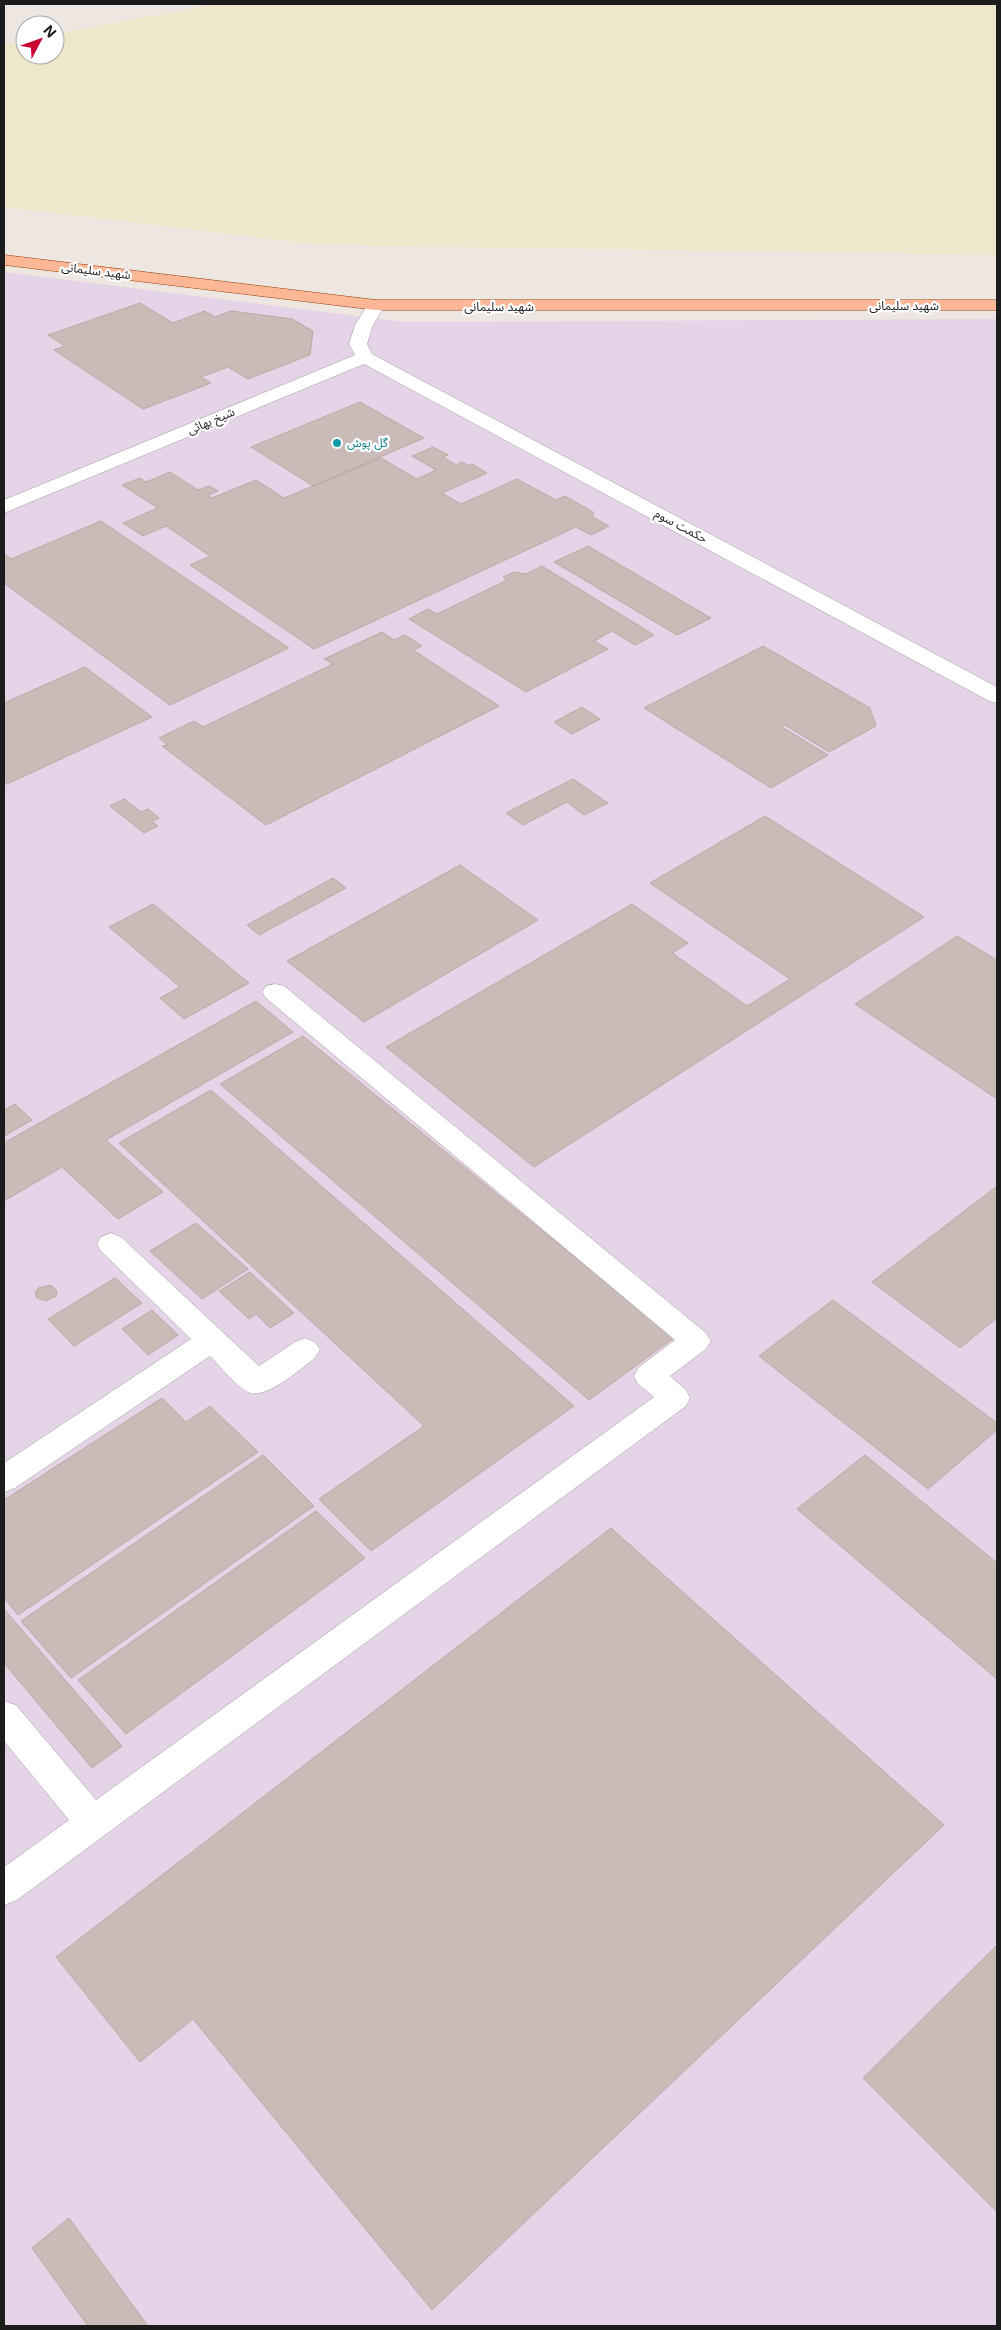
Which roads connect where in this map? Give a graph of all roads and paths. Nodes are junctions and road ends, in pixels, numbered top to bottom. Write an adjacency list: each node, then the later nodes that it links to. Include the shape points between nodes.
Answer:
1 (4, 260): 4 (main road, شهید سلیمانی)
2 (414, 288): 3 (main road, شهید سلیمانی)
3 (997, 289)
4 (376, 305): 5 (main road, شهید سلیمانی); 6 (street, via 364,325 358,344)
5 (997, 306)
6 (365, 356): 7 (street, شیخ بهائی); 8 (street, حکمت سوم)
7 (4, 507)
8 (997, 696)
9 (275, 992): 15 (street, via 696,1341 649,1376 675,1398)
10 (110, 1244): 11 (street)
11 (212, 1340): 12 (street, via 257,1383); 13 (street)
12 (306, 1350)
13 (4, 1479)
14 (4, 1716): 15 (street)
15 (92, 1822): 16 (street)
16 (4, 1888)

